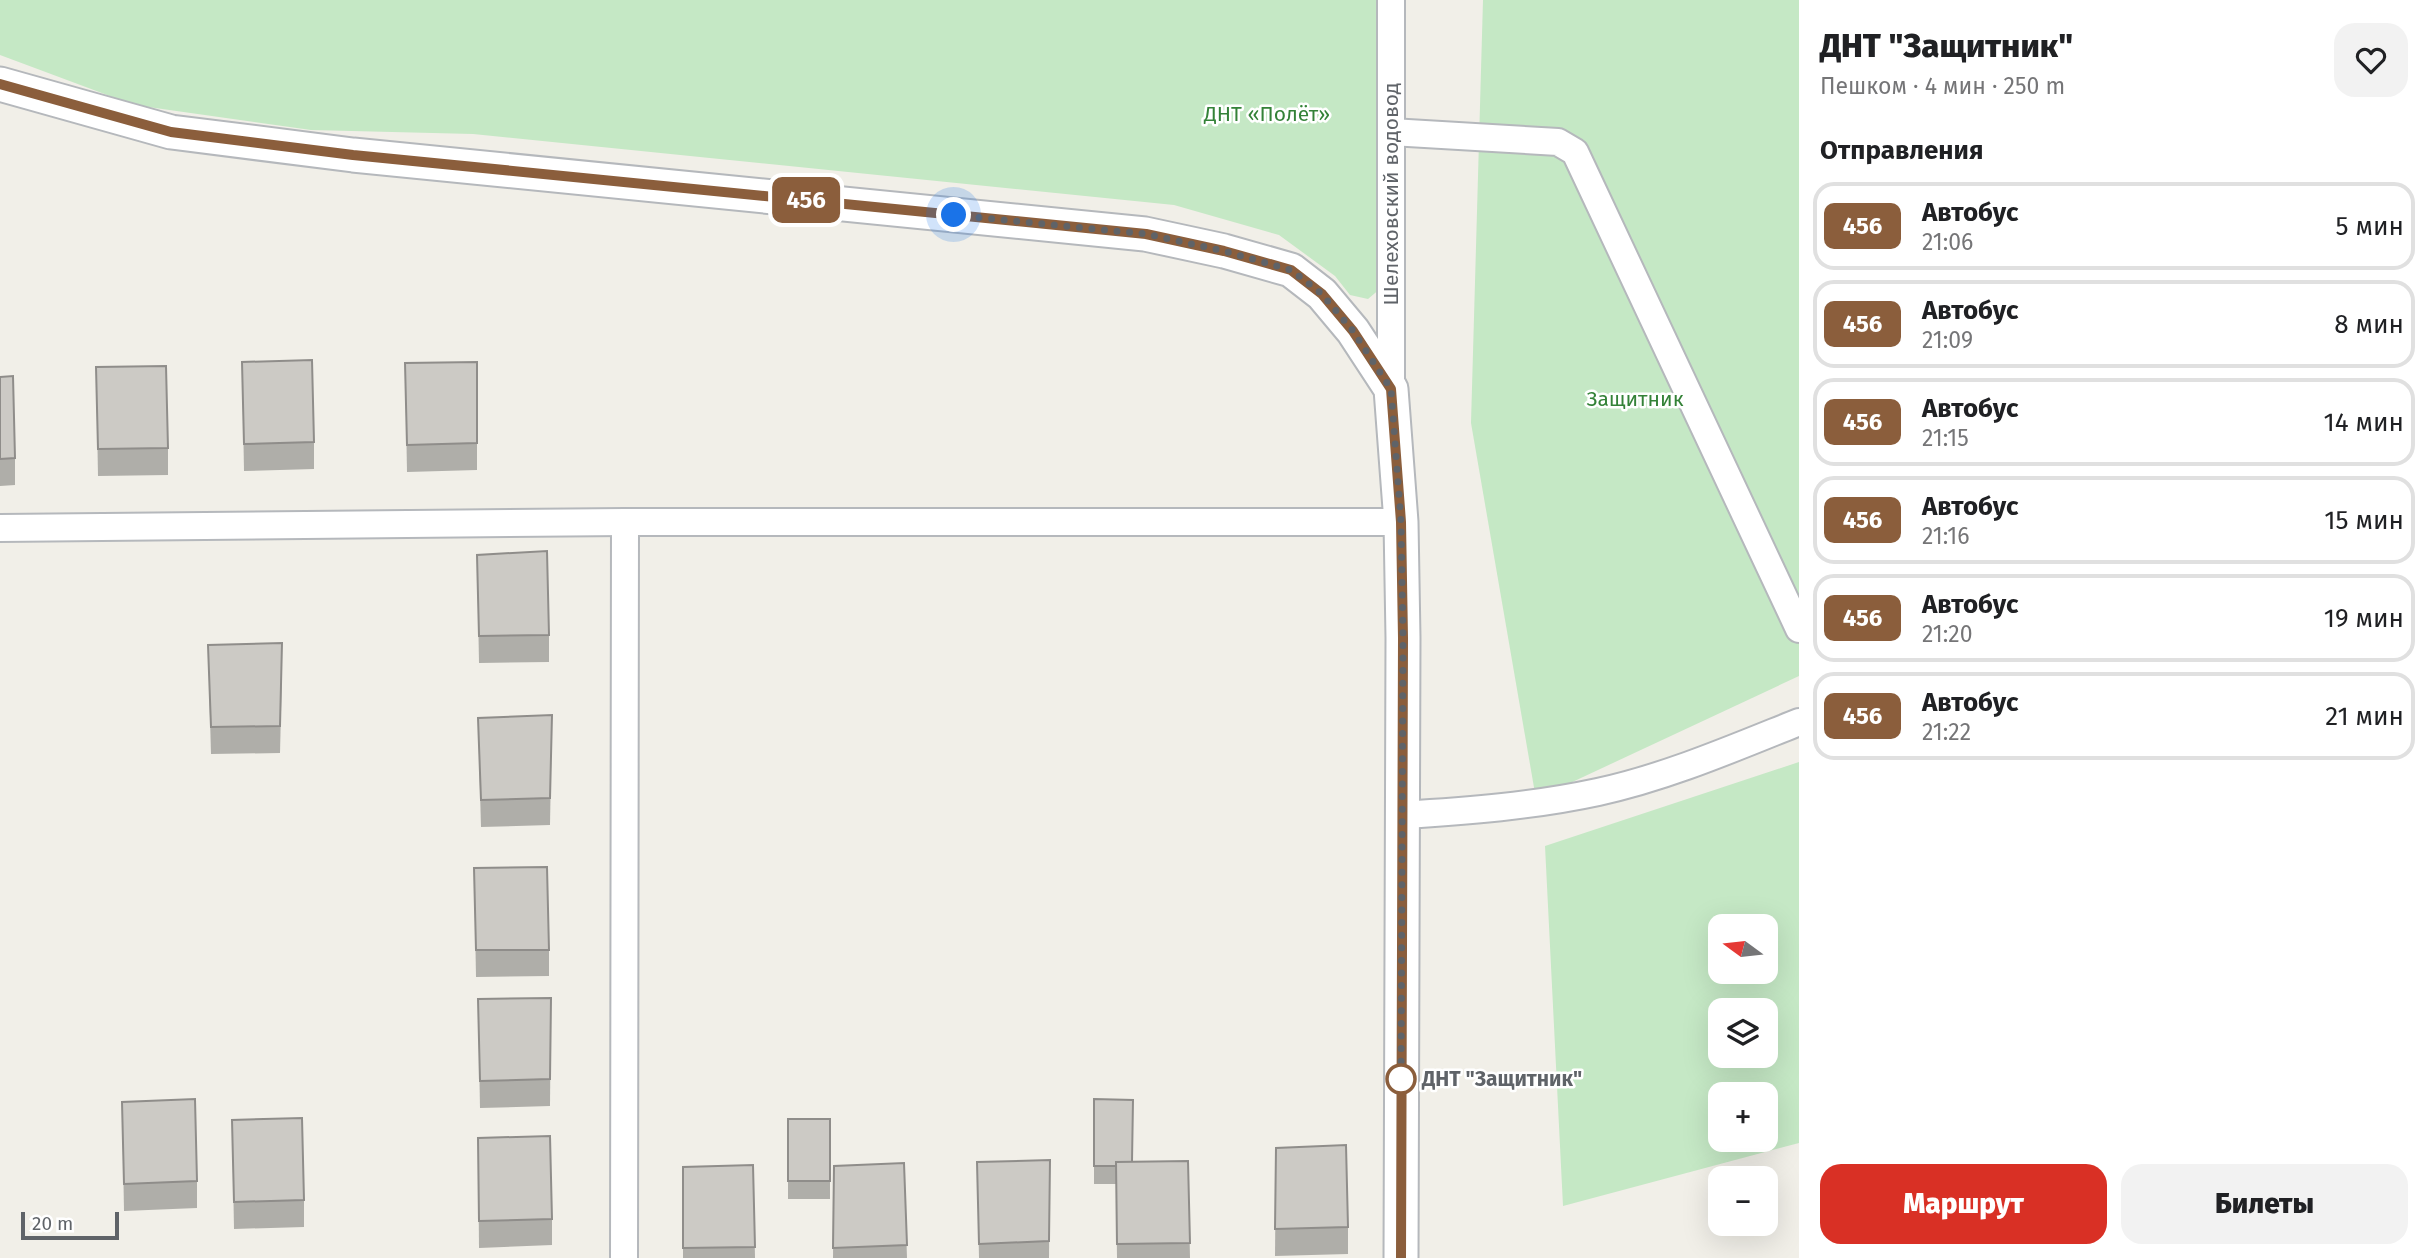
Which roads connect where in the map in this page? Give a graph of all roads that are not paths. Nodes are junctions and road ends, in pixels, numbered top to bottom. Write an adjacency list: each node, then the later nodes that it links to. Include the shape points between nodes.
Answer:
1 (1391, 0): 3 (street, Шелеховский водовод)
2 (0, 84): 4 (street, via 171,132 353,155 1146,234 1198,245 1291,270 1322,294)
3 (1391, 132): 4 (street, Шелеховский водовод); 8 (street, via 1558,142 1575,152)
4 (1391, 389): 6 (street)
5 (625, 522): 6 (street); 7 (street); 11 (street)
6 (1401, 522): 10 (street)
7 (0, 528)
8 (1799, 629)
9 (1799, 722): 10 (street, via 1703,760 1600,792 1498,809)
10 (1402, 816): 12 (street)
11 (624, 1258)
12 (1402, 1258)

